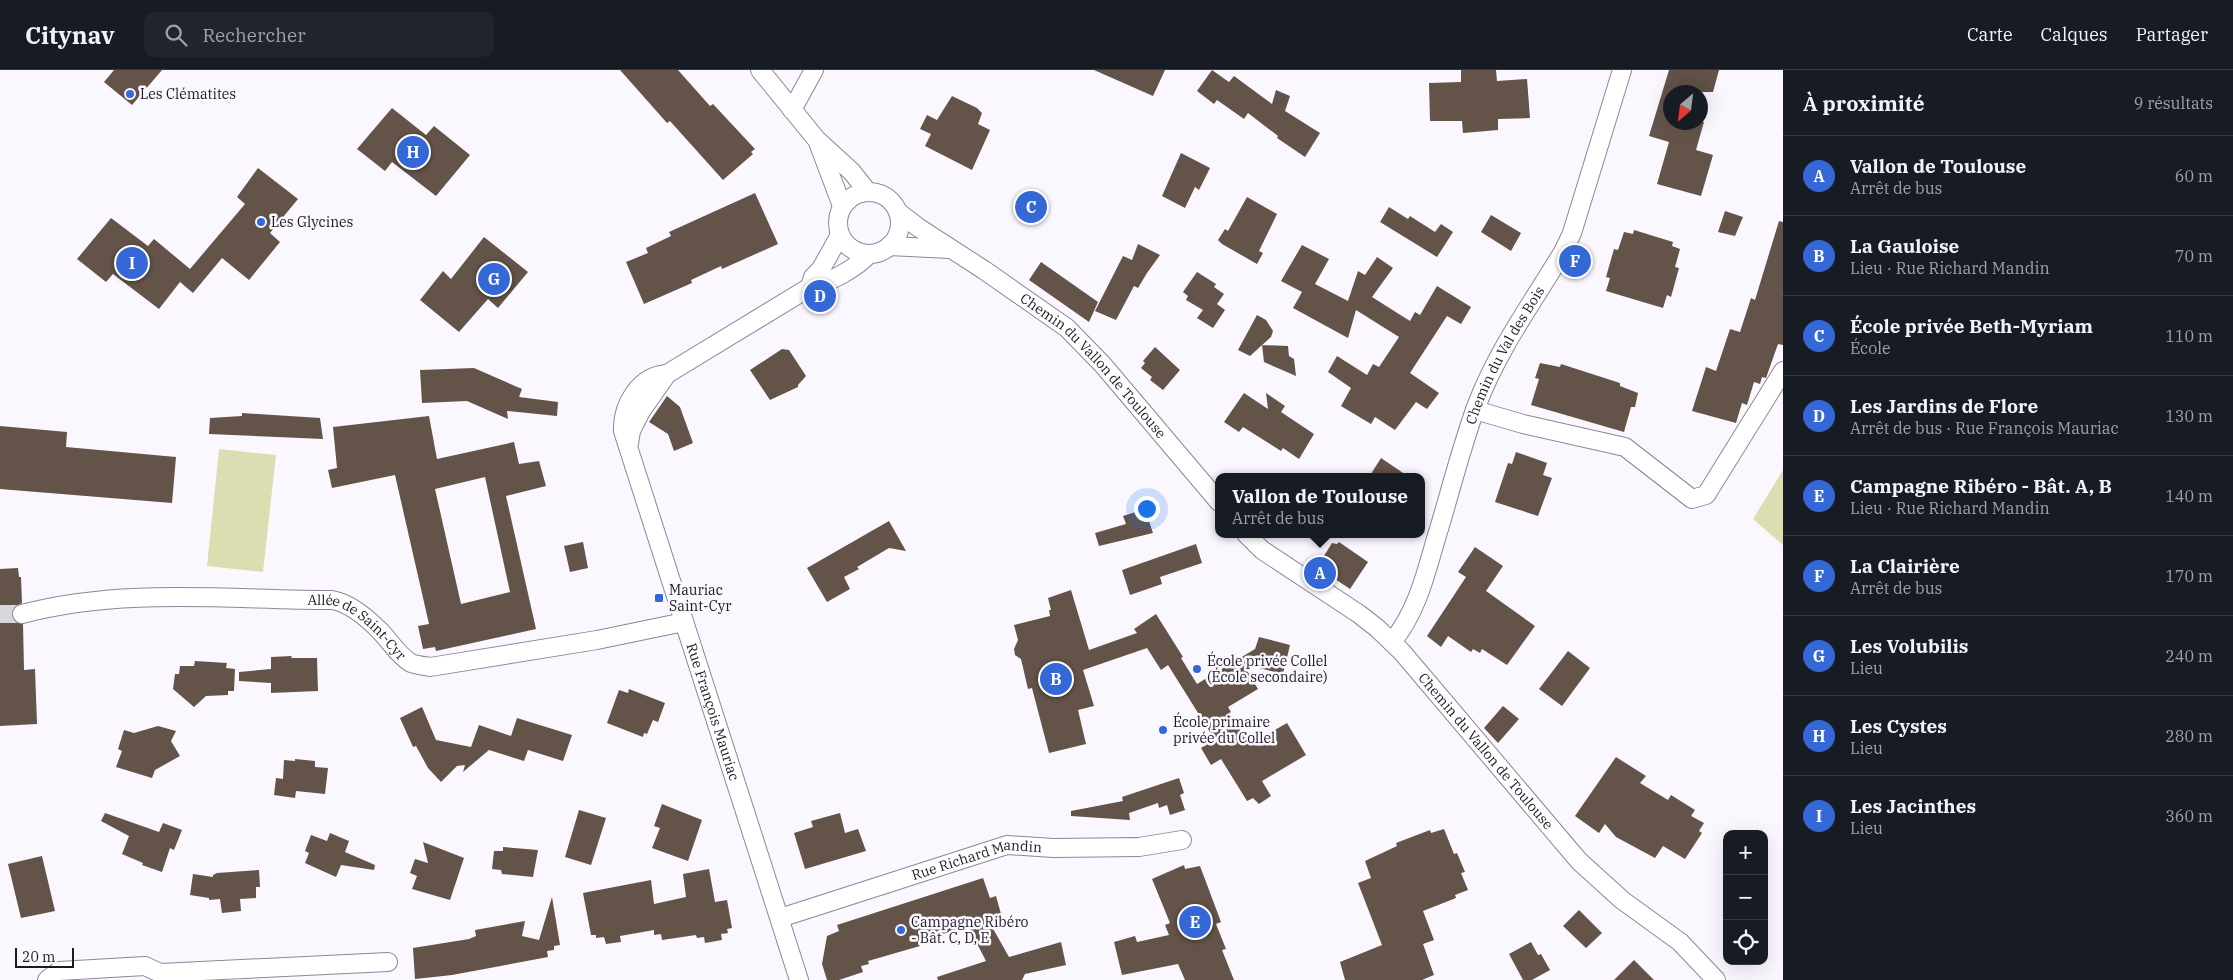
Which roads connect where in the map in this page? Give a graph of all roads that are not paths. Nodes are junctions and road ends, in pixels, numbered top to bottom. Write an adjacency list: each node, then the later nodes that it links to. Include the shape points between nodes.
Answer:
1 (760, 70): 4 (street)
2 (814, 70): 4 (street)
3 (1622, 70): 15 (street, Chemin du Val des Bois, via 1572,233 1497,359)
4 (792, 110): 5 (street)
5 (817, 140): 6 (street, via 852,172); 7 (street)
6 (867, 192): 7 (street, via 855,194); 8 (street, via 886,196)
7 (842, 206): 9 (street, via 838,220)
8 (898, 212): 10 (street, via 899,230); 11 (street, Chemin du Vallon de Toulouse)
9 (840, 235): 12 (street, via 851,249); 13 (street, Rue François Mauriac)
10 (890, 246): 11 (street); 12 (street)
11 (951, 249): 16 (street, Chemin du Vallon de Toulouse, via 1073,334)
12 (869, 254): 13 (street, Rue François Mauriac, via 820,286)
13 (810, 287): 19 (street, Rue François Mauriac, via 667,374 631,431 628,443)
14 (1783, 371): 15 (street, via 1706,495 1692,499 1625,447)
15 (1475, 410): 20 (street, Chemin du Val des Bois, via 1420,593 1406,624)
16 (1215, 497)
17 (1250, 538): 20 (street, Chemin du Vallon de Toulouse, via 1262,550 1358,614)
18 (22, 614): 19 (street, Allée de Saint-Cyr, via 47,607 133,598 182,596 337,601 378,629 411,663 430,667 597,640)
19 (684, 622): 22 (street, Rue François Mauriac)
20 (1392, 642): 26 (street, Chemin du Vallon de Toulouse, via 1579,861 1622,900 1680,942)
21 (1182, 840): 22 (street, Rue Richard Mandin, via 1140,847 1007,845)
22 (780, 918): 25 (street, Rue François Mauriac)
23 (388, 962): 24 (street, via 160,973 145,966 59,972)
24 (47, 980)
25 (799, 980)
26 (1716, 980)

